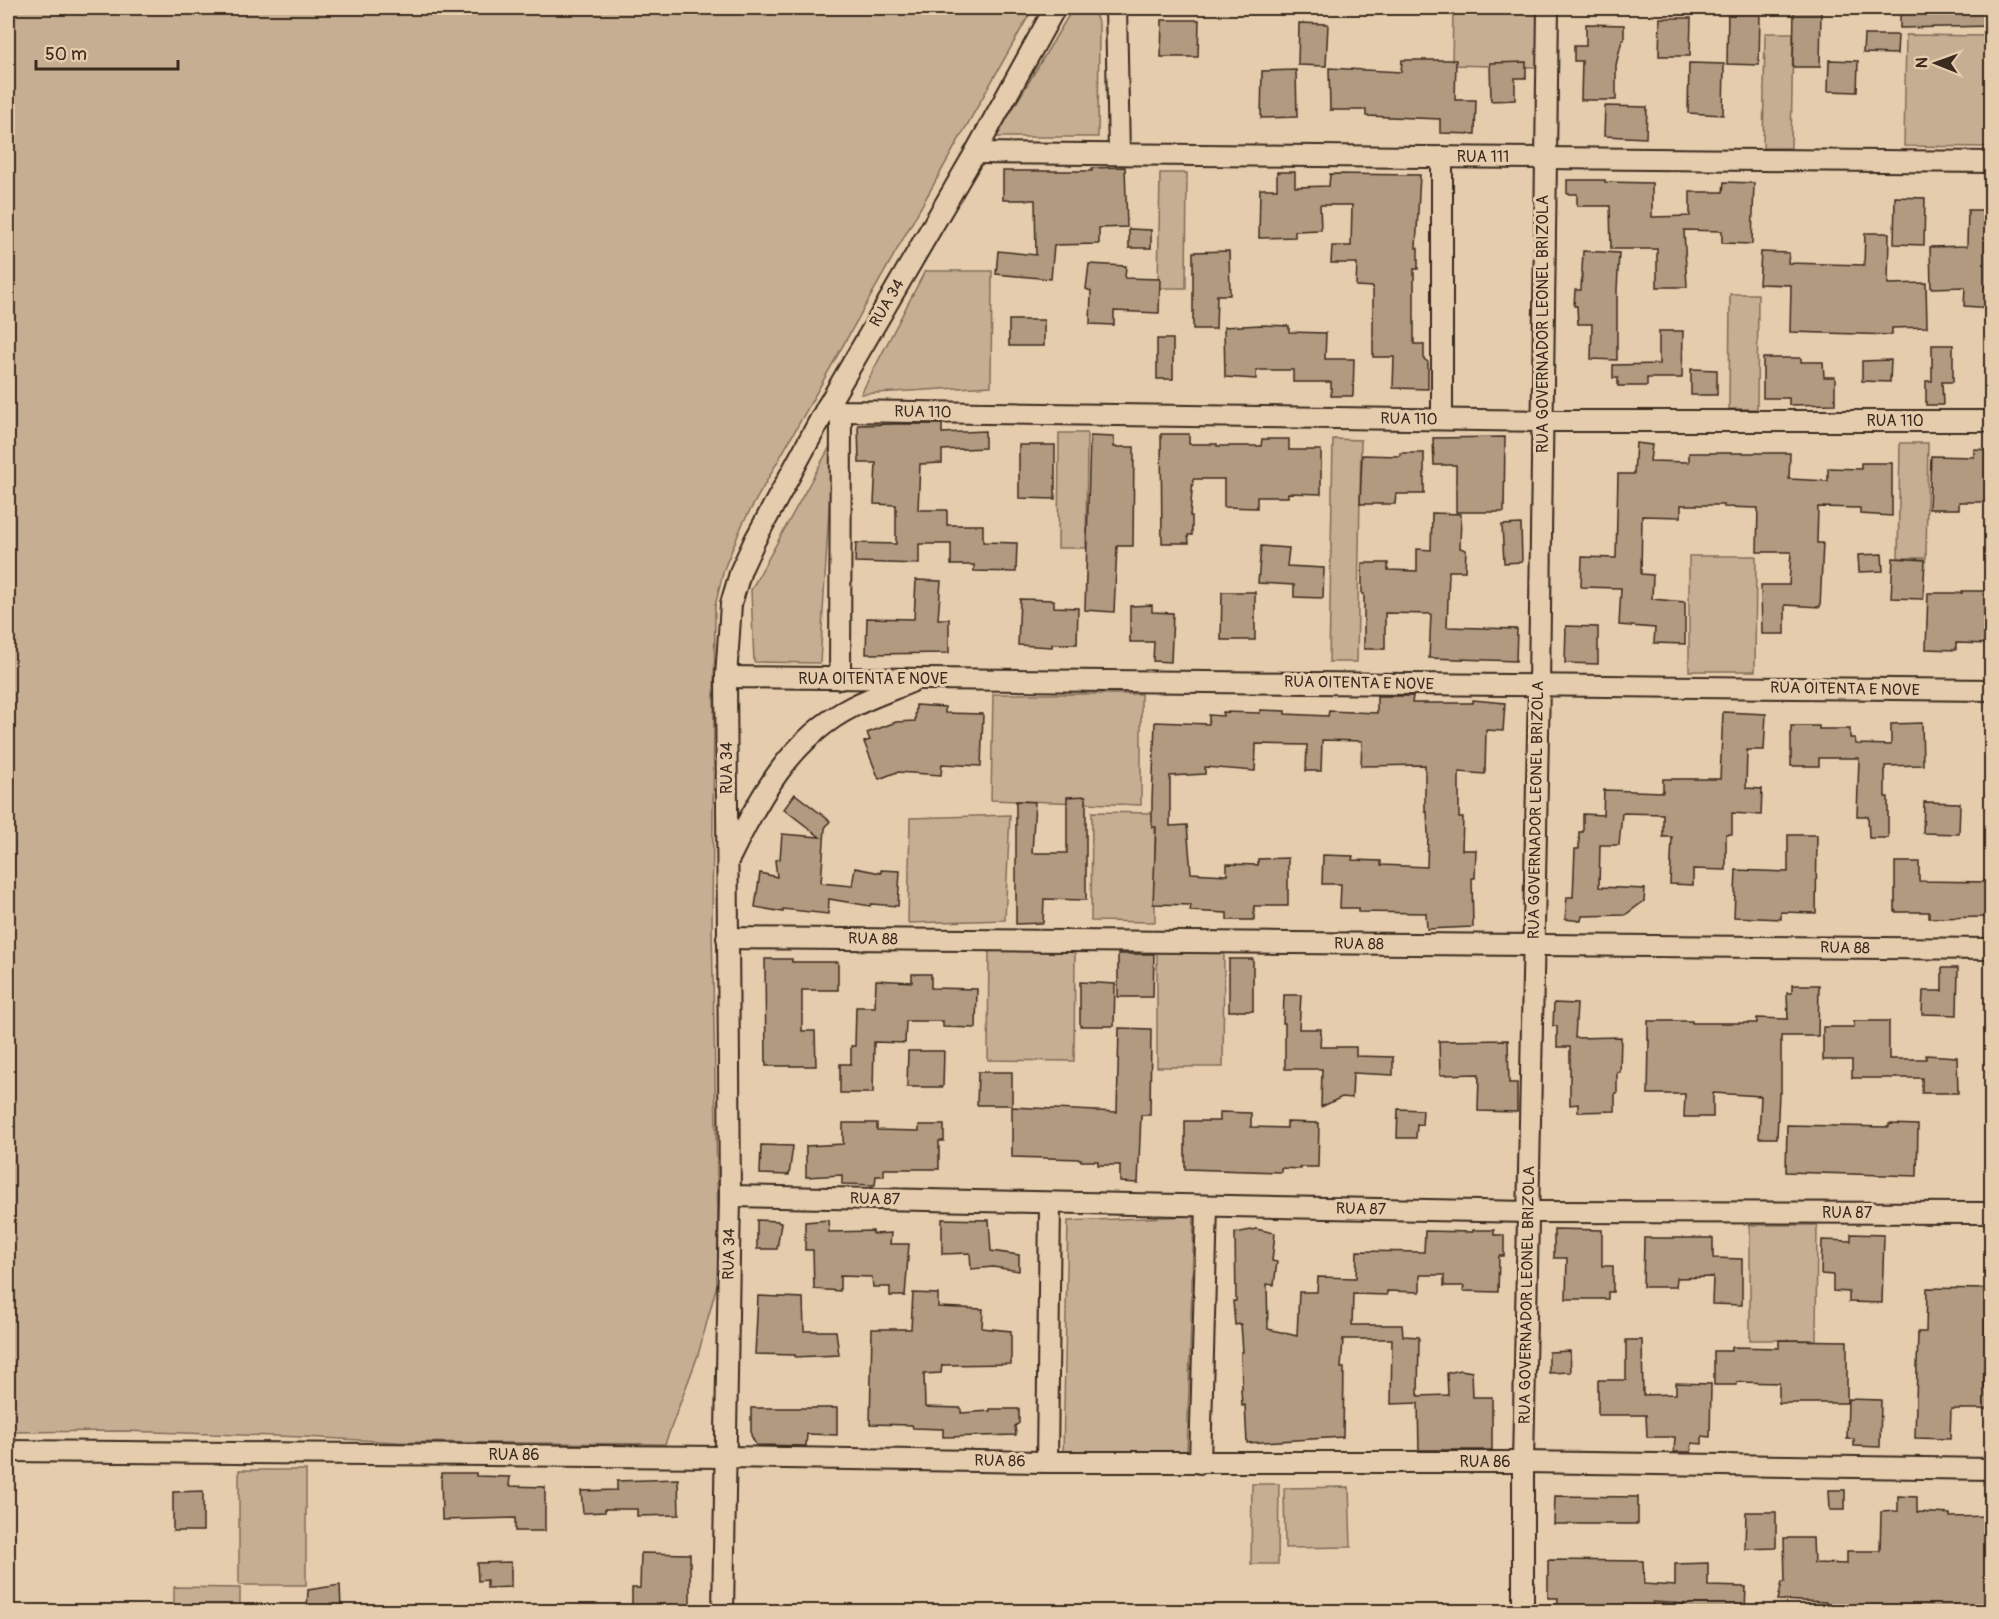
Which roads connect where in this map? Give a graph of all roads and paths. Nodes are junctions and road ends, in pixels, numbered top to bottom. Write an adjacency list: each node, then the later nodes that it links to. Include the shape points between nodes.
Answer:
1 (1055, 8): 4 (street, RUA 34)
2 (1116, 8): 5 (street)
3 (1548, 8): 7 (street, RUA GOVERNADOR LEONEL BRIZOLA)
4 (975, 153): 5 (street, RUA 111); 9 (street, RUA 34)
5 (1119, 154): 6 (street, RUA 111)
6 (1442, 157): 7 (street, RUA 111); 10 (street)
7 (1545, 157): 8 (street, RUA 111); 11 (street, RUA GOVERNADOR LEONEL BRIZOLA)
8 (1992, 162)
9 (834, 409): 10 (street, RUA 110); 13 (street, RUA 34, via 741,570 731,604); 14 (street)
10 (1442, 419): 11 (street, RUA 110)
11 (1543, 421): 12 (street, RUA 110); 16 (street, RUA GOVERNADOR LEONEL BRIZOLA)
12 (1992, 421)
13 (726, 677): 14 (street, RUA OITENTA E NOVE); 18 (street, RUA 34)
14 (840, 679): 15 (street, RUA OITENTA E NOVE)
15 (919, 679): 16 (street, RUA OITENTA E NOVE); 18 (street, via 851,708 816,731 766,788)
16 (1539, 685): 17 (street, RUA OITENTA E NOVE); 20 (street, RUA GOVERNADOR LEONEL BRIZOLA)
17 (1992, 690)
18 (727, 862): 19 (street, RUA 34)
19 (727, 938): 20 (street, RUA 88); 22 (street, RUA 34)
20 (1534, 945): 21 (street, RUA 88); 25 (street, RUA GOVERNADOR LEONEL BRIZOLA)
21 (1992, 949)
22 (730, 1196): 23 (street, RUA 87); 28 (street, RUA 34)
23 (1050, 1204): 24 (street, RUA 87); 29 (street)
24 (1207, 1206): 25 (street, RUA 87); 31 (street)
25 (1529, 1212): 26 (street, RUA 87); 30 (street, RUA GOVERNADOR LEONEL BRIZOLA)
26 (1992, 1213)
27 (8, 1451): 28 (street, RUA 86)
28 (725, 1457): 29 (street, RUA 86); 33 (street, RUA 34)
29 (1047, 1462): 31 (street, RUA 86)
30 (1523, 1462): 31 (street, RUA 86); 32 (street, RUA 86); 34 (street, RUA GOVERNADOR LEONEL BRIZOLA)
31 (1200, 1463)
32 (1992, 1469)
33 (723, 1611)
34 (1523, 1611)

